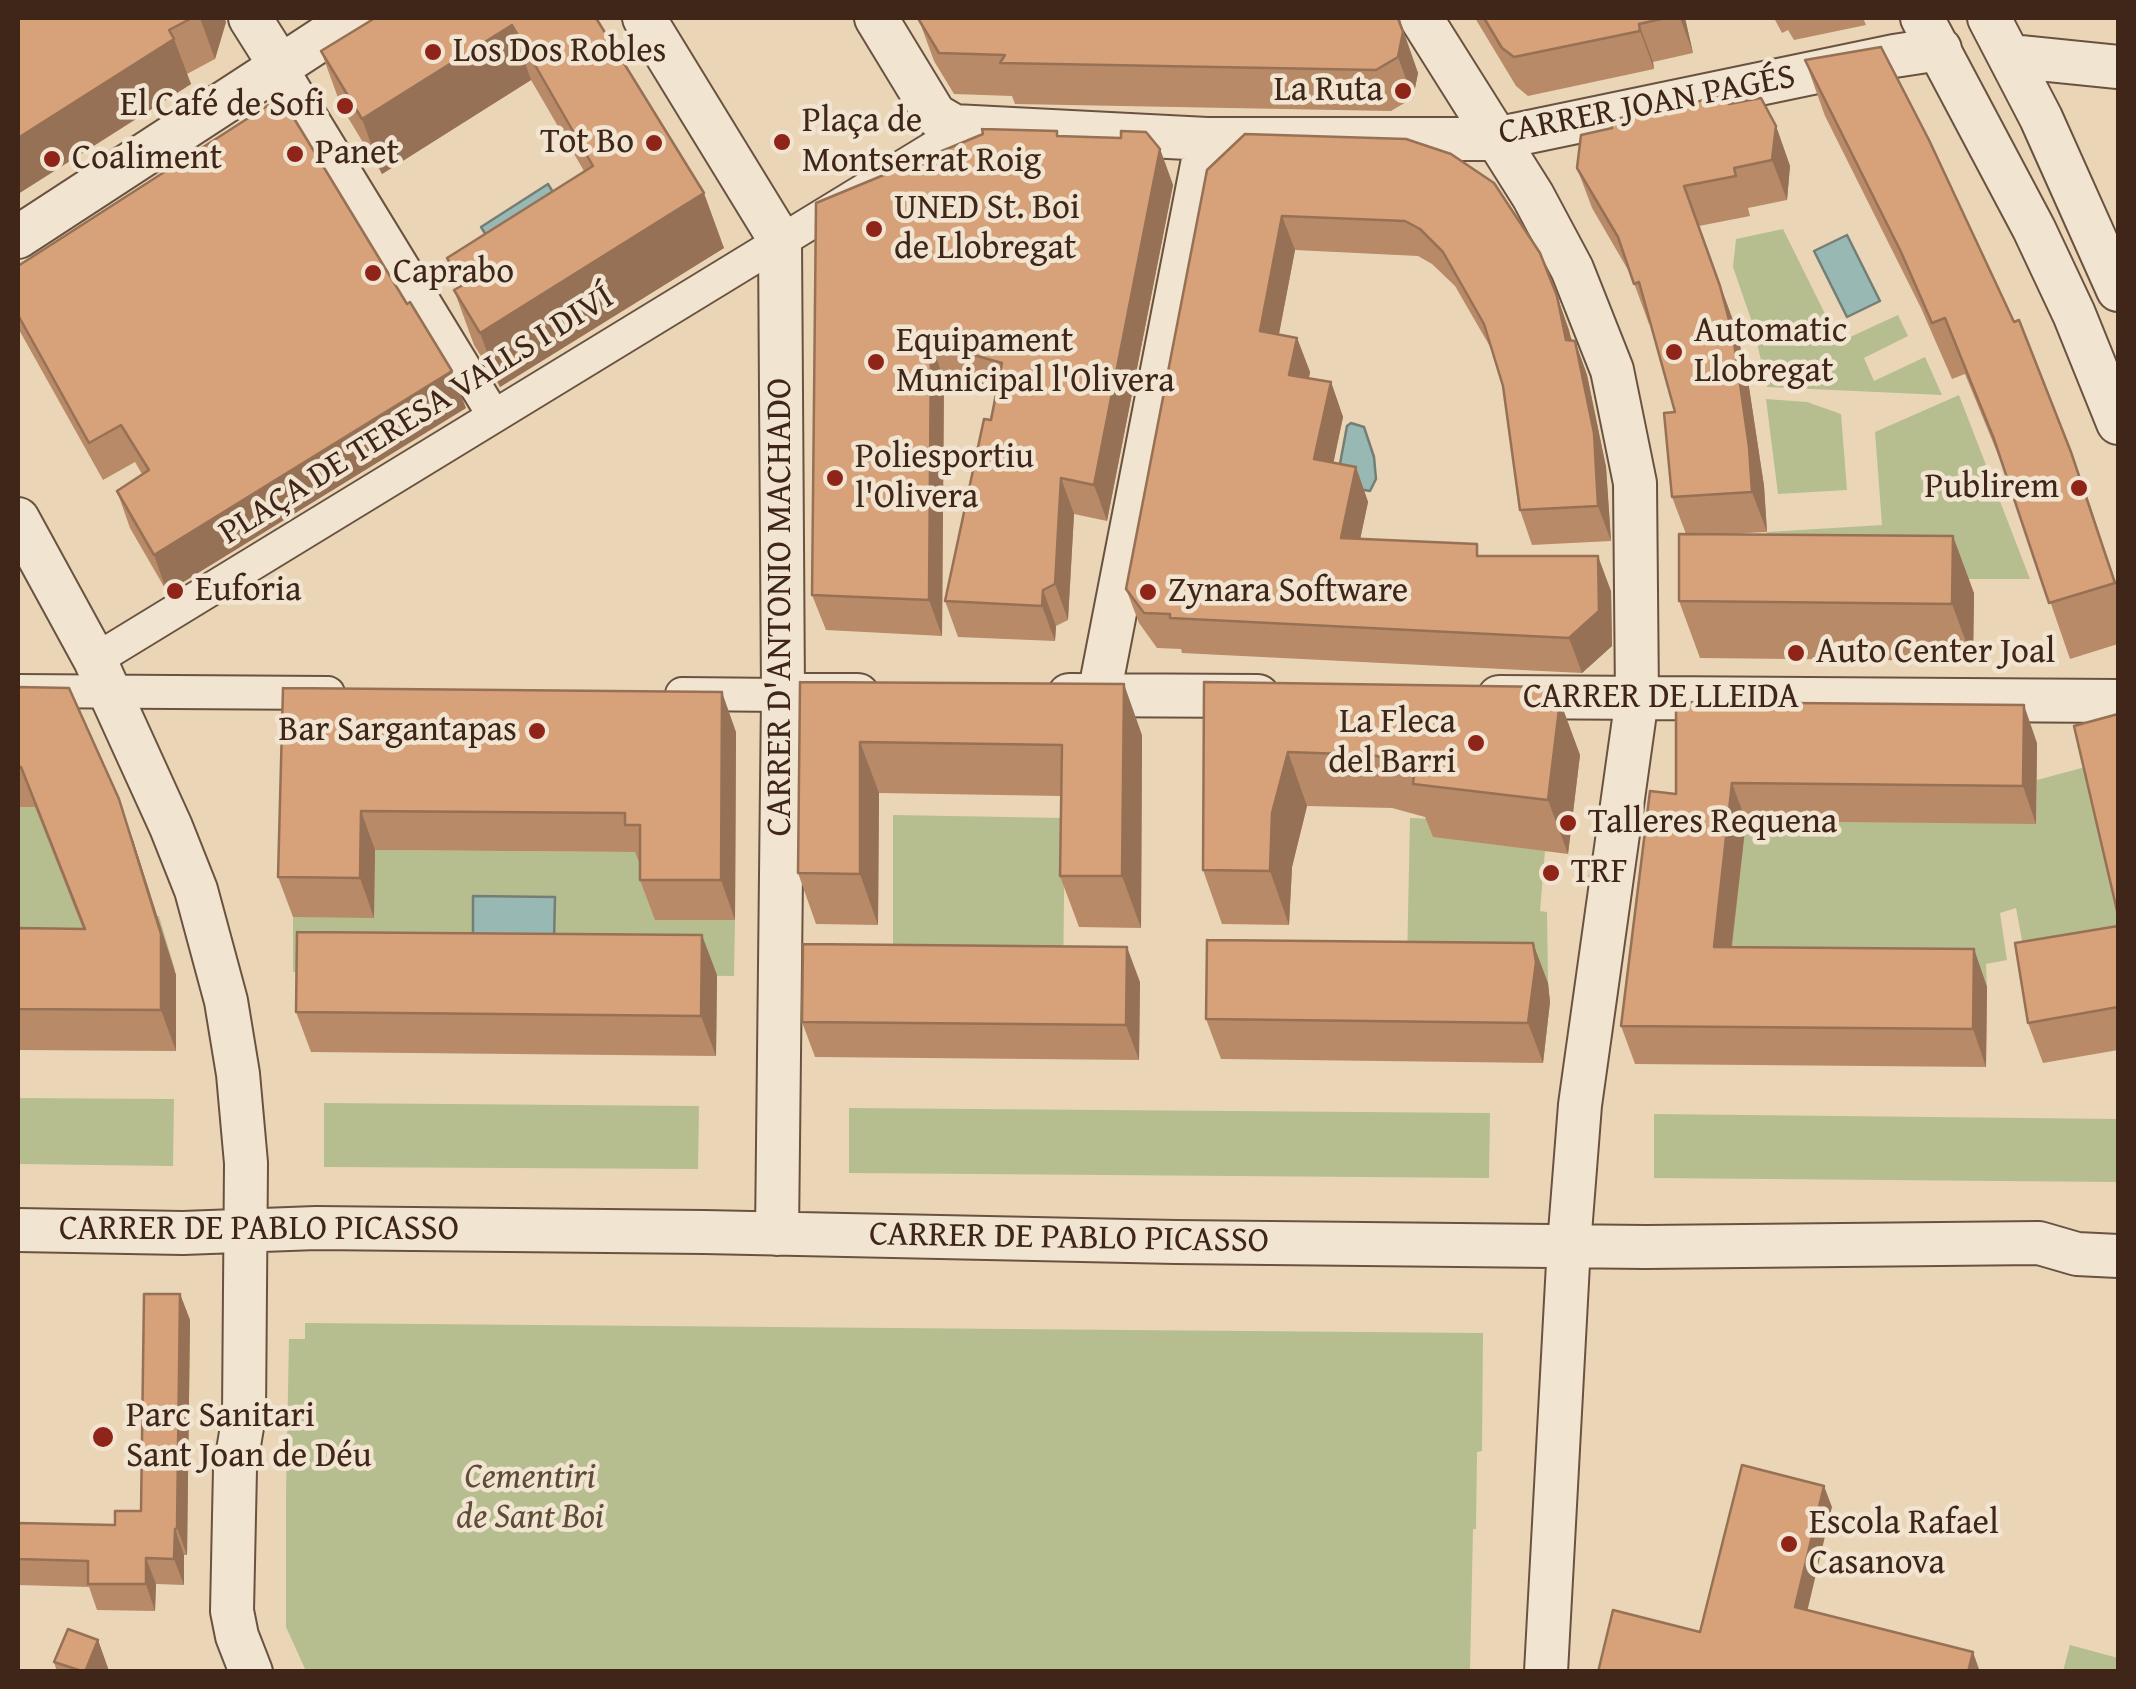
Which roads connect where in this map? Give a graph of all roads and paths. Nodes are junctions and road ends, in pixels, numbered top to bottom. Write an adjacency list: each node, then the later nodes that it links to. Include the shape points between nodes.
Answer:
1 (250, 18): 11 (street)
2 (354, 18): 11 (street)
3 (644, 18): 17 (street)
4 (876, 18): 10 (street)
5 (932, 18): 10 (street)
6 (1420, 18): 15 (street)
7 (1989, 18): 9 (street)
8 (1931, 33): 15 (street, CARRER JOAN PAGÉS, via 1894,56); 20 (street, via 2050,263)
9 (2010, 56): 12 (street); 18 (street)
10 (902, 60): 13 (street)
11 (279, 64): 16 (street); 19 (street)
12 (2118, 66)
13 (944, 120): 14 (street, CARRER JOAN PAGÉS); 17 (street, via 943,142)
14 (1207, 139): 15 (street, CARRER JOAN PAGÉS); 29 (street)
15 (1494, 139): 32 (street, via 1572,268 1612,370 1635,483)
16 (18, 237)
17 (780, 240): 19 (street, PLAÇA DE TERESA VALLS I DIVÍ); 26 (street, CARRER D'ANTONIO MACHADO)
18 (2118, 290)
19 (494, 416): 22 (street, PLAÇA DE TERESA VALLS I DIVÍ)
20 (2118, 423)
21 (18, 519): 22 (street)
22 (103, 676): 23 (street); 24 (street); 35 (street, via 171,827 213,946 238,1074)
23 (18, 691)
24 (350, 693)
25 (648, 694): 26 (street)
26 (783, 695): 27 (street); 36 (street, CARRER D'ANTONIO MACHADO)
27 (902, 695)
28 (1040, 695): 29 (street)
29 (1099, 695): 30 (street)
30 (1302, 696)
31 (1459, 697): 32 (street, CARRER DE LLEIDA)
32 (1637, 698): 33 (street, CARRER DE LLEIDA); 37 (street, via 1580,1106)
33 (2118, 702)
34 (18, 1230): 35 (street, CARRER DE PABLO PICASSO)
35 (246, 1230): 36 (street, CARRER DE PABLO PICASSO); 39 (street, via 232,1611)
36 (777, 1234): 37 (street, CARRER DE PABLO PICASSO)
37 (1569, 1246): 38 (street, CARRER DE PABLO PICASSO, via 2040,1243); 40 (street)
38 (2098, 1255)
39 (252, 1672)
40 (1546, 1672)

